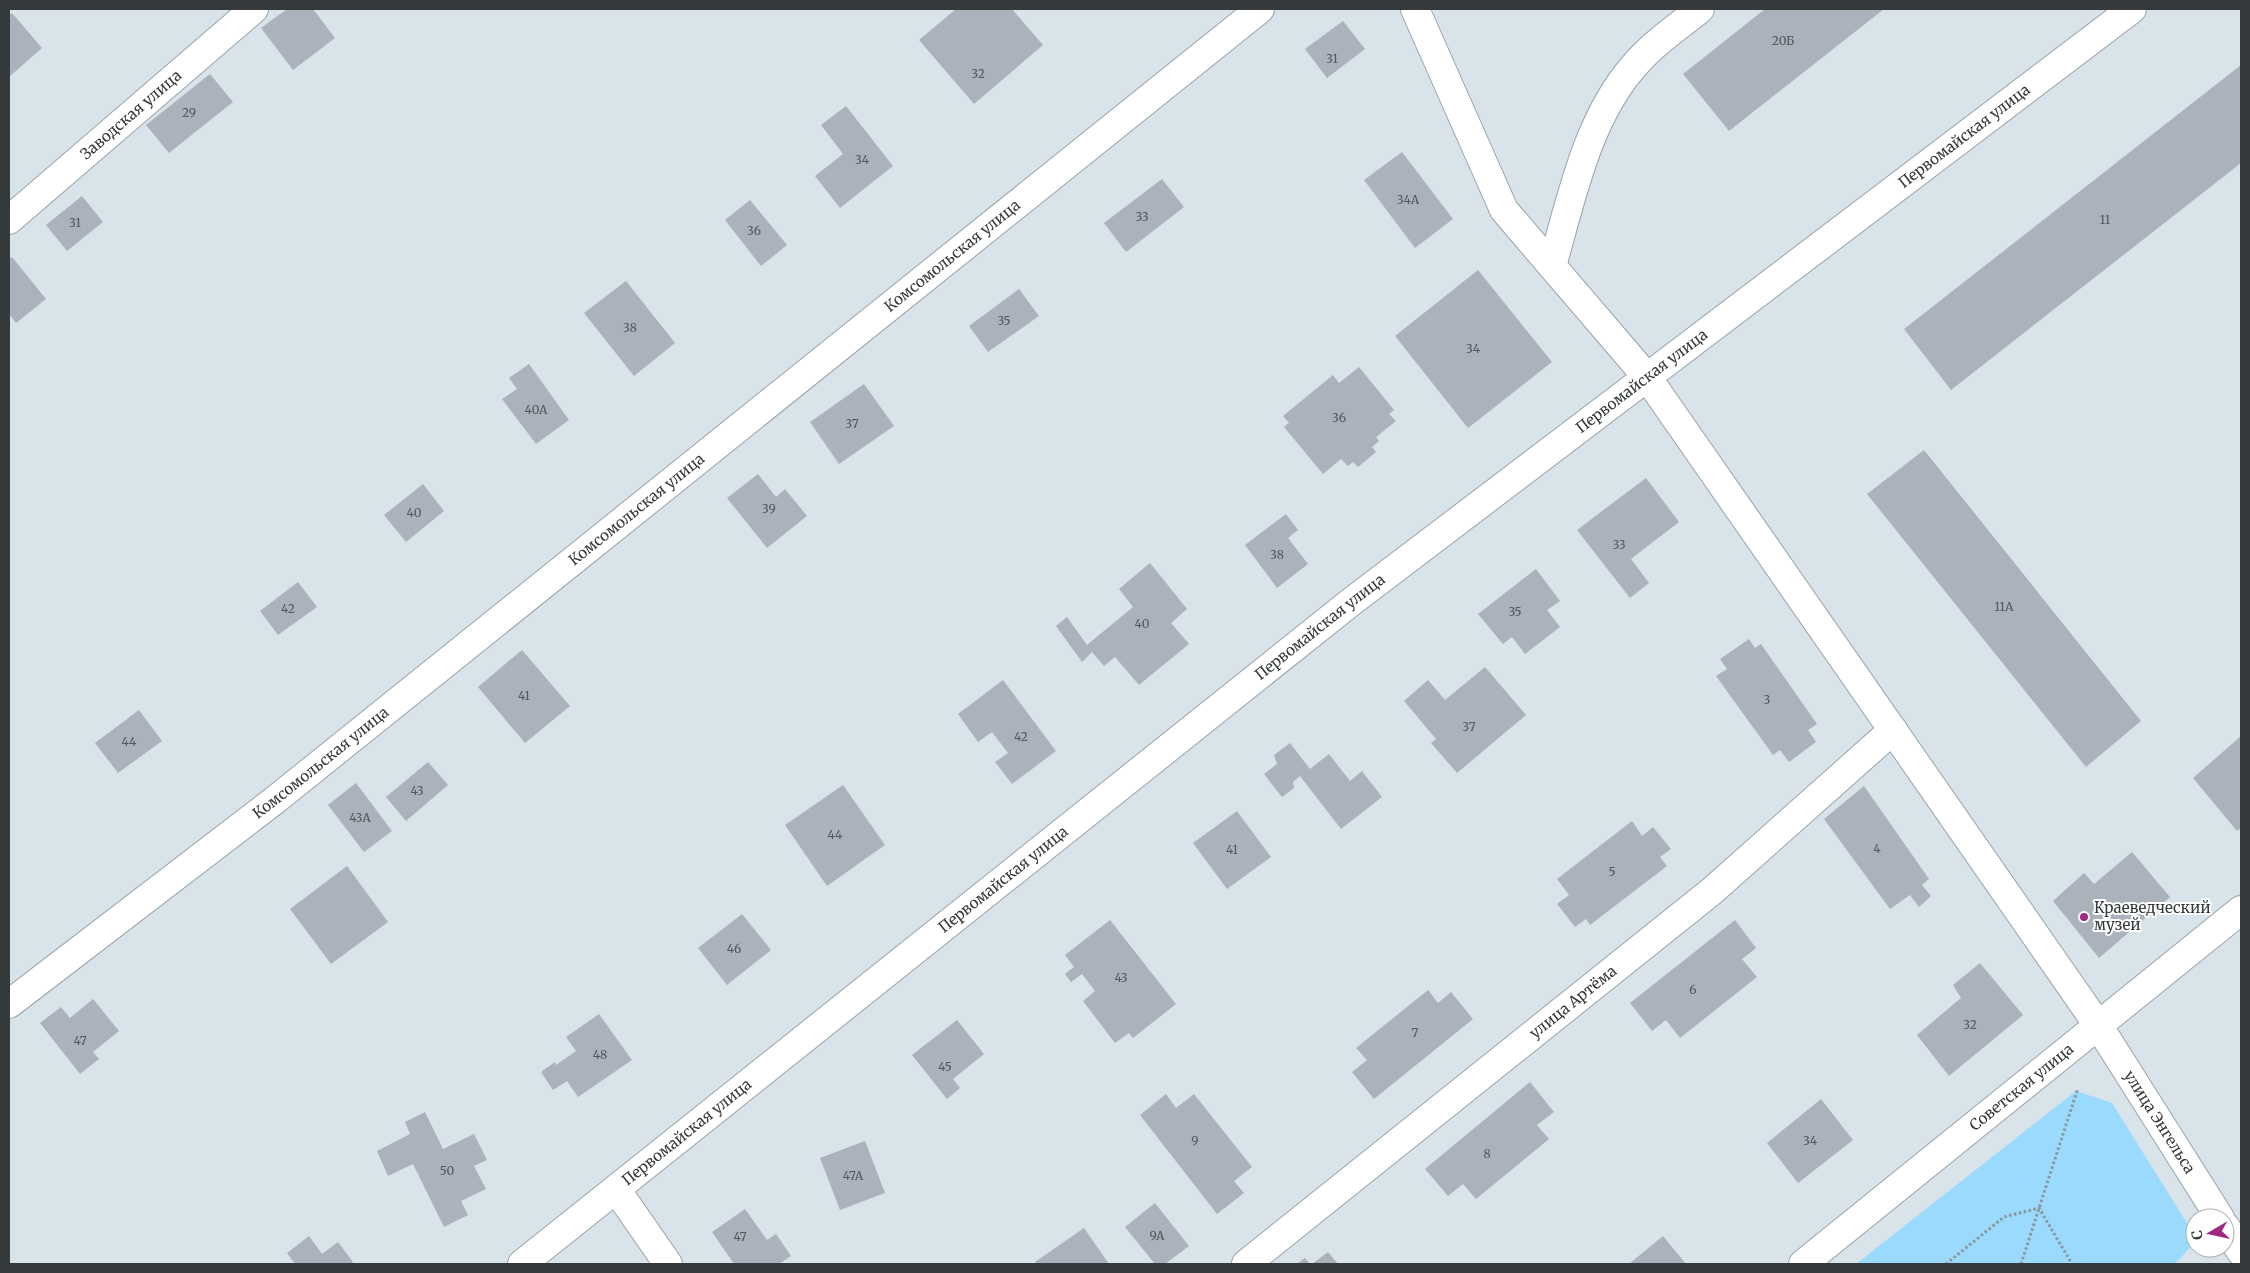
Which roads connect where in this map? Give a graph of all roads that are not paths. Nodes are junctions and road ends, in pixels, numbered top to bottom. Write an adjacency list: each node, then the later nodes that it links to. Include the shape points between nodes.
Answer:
1 (254, 9): 6 (street, Заводская улица)
2 (1260, 9): 11 (street, Комсомольская улица, via 276,800)
3 (1415, 9): 7 (street, улица Энгельса, via 1504,210)
4 (1700, 9): 7 (street, via 1634,66 1605,108 1588,147)
5 (2132, 9): 8 (street, Первомайская улица)
6 (9, 220)
7 (1552, 266): 8 (street, улица Энгельса)
8 (1647, 377): 9 (street, улица Энгельса); 13 (street, Первомайская улица, via 1351,602)
9 (1892, 730): 12 (street, улица Энгельса); 17 (street, улица Артёма, via 1712,892)
10 (2241, 910): 12 (street, Советская улица)
11 (9, 1004)
12 (2098, 1025): 14 (street, улица Энгельса); 18 (street, Советская улица)
13 (616, 1189): 15 (street, Первомайская улица); 16 (street)
14 (2214, 1208)
15 (522, 1264)
16 (668, 1264)
17 (1246, 1264)
18 (1803, 1264)

